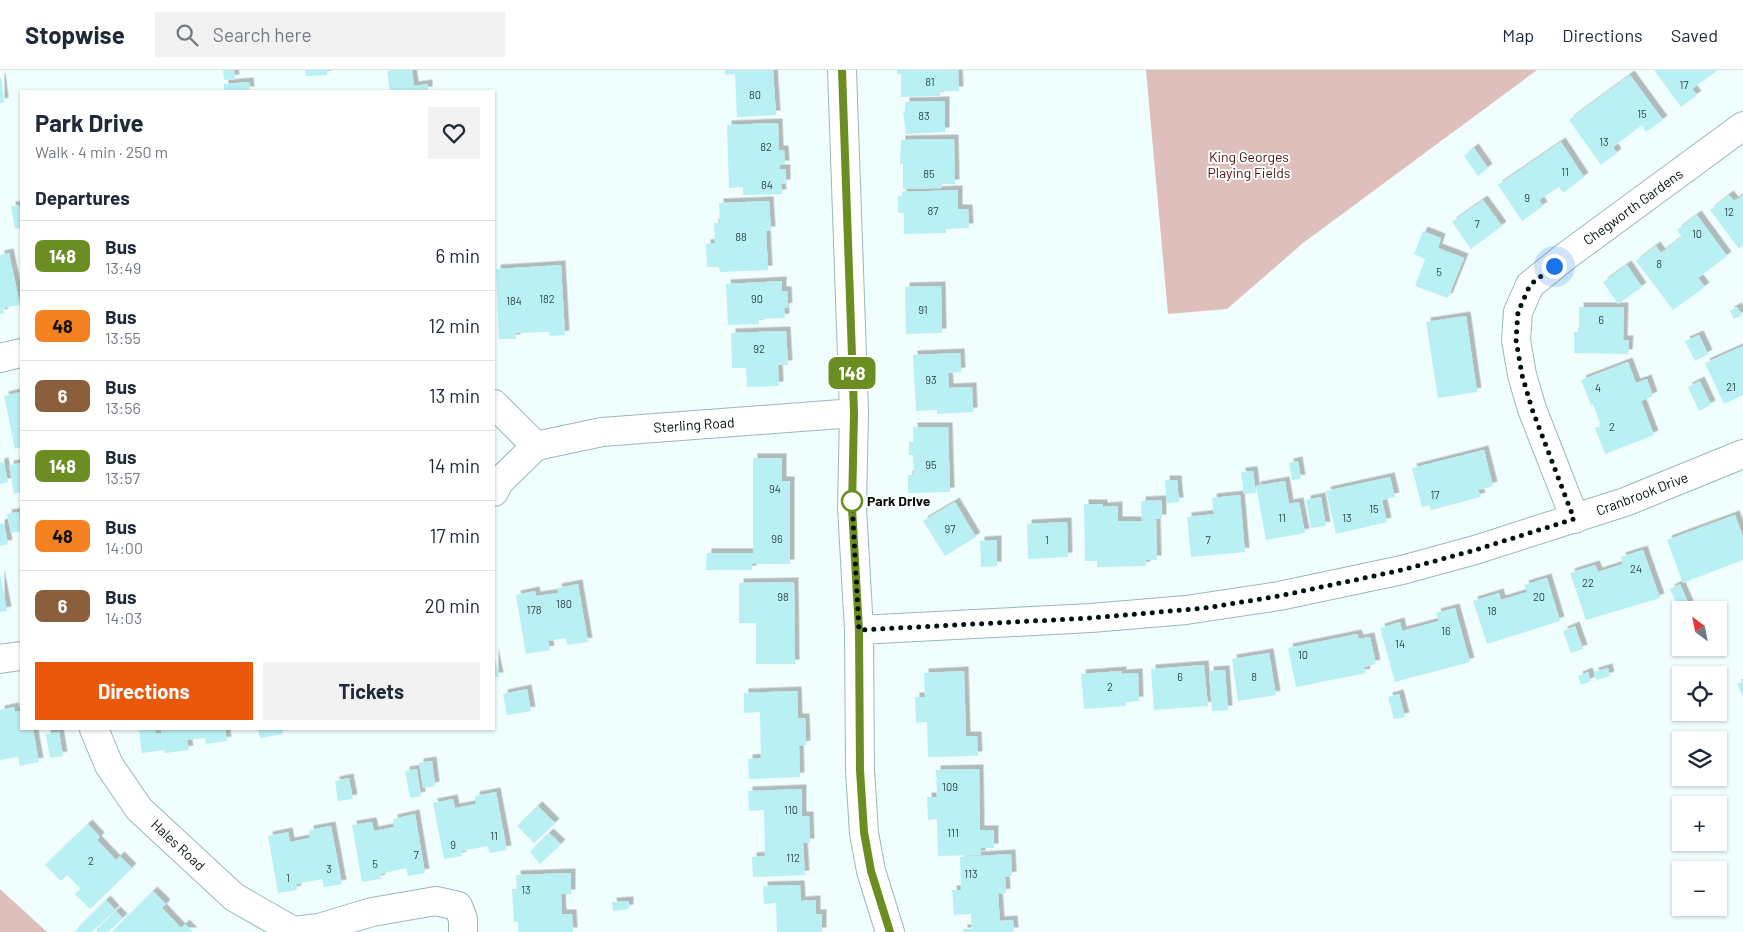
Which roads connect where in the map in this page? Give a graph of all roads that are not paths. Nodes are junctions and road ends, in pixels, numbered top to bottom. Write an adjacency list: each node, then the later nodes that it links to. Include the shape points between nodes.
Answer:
1 (842, 70): 6 (street)
2 (1743, 126): 10 (street, Chegworth Gardens, via 1530,285 1518,312 1516,340 1522,375)
3 (20, 354): 4 (street)
4 (0, 358)
5 (495, 405): 7 (street)
6 (854, 413): 7 (street, Sterling Road, via 602,432); 11 (street, via 852,508)
7 (536, 446): 9 (street, via 498,482)
8 (1743, 454): 10 (street, Cranbrook Drive)
9 (495, 490)
10 (1574, 519): 11 (street, Cranbrook Drive, via 1402,570 1205,608 1091,618)
11 (859, 630): 17 (street, via 864,832 871,871)
12 (20, 656): 13 (street)
13 (0, 659)
14 (94, 730): 15 (street, Hales Road, via 109,765 139,809 234,897)
15 (294, 932): 16 (street, Hales Road, via 372,912 436,901 458,906)
16 (463, 932)
17 (890, 932)

